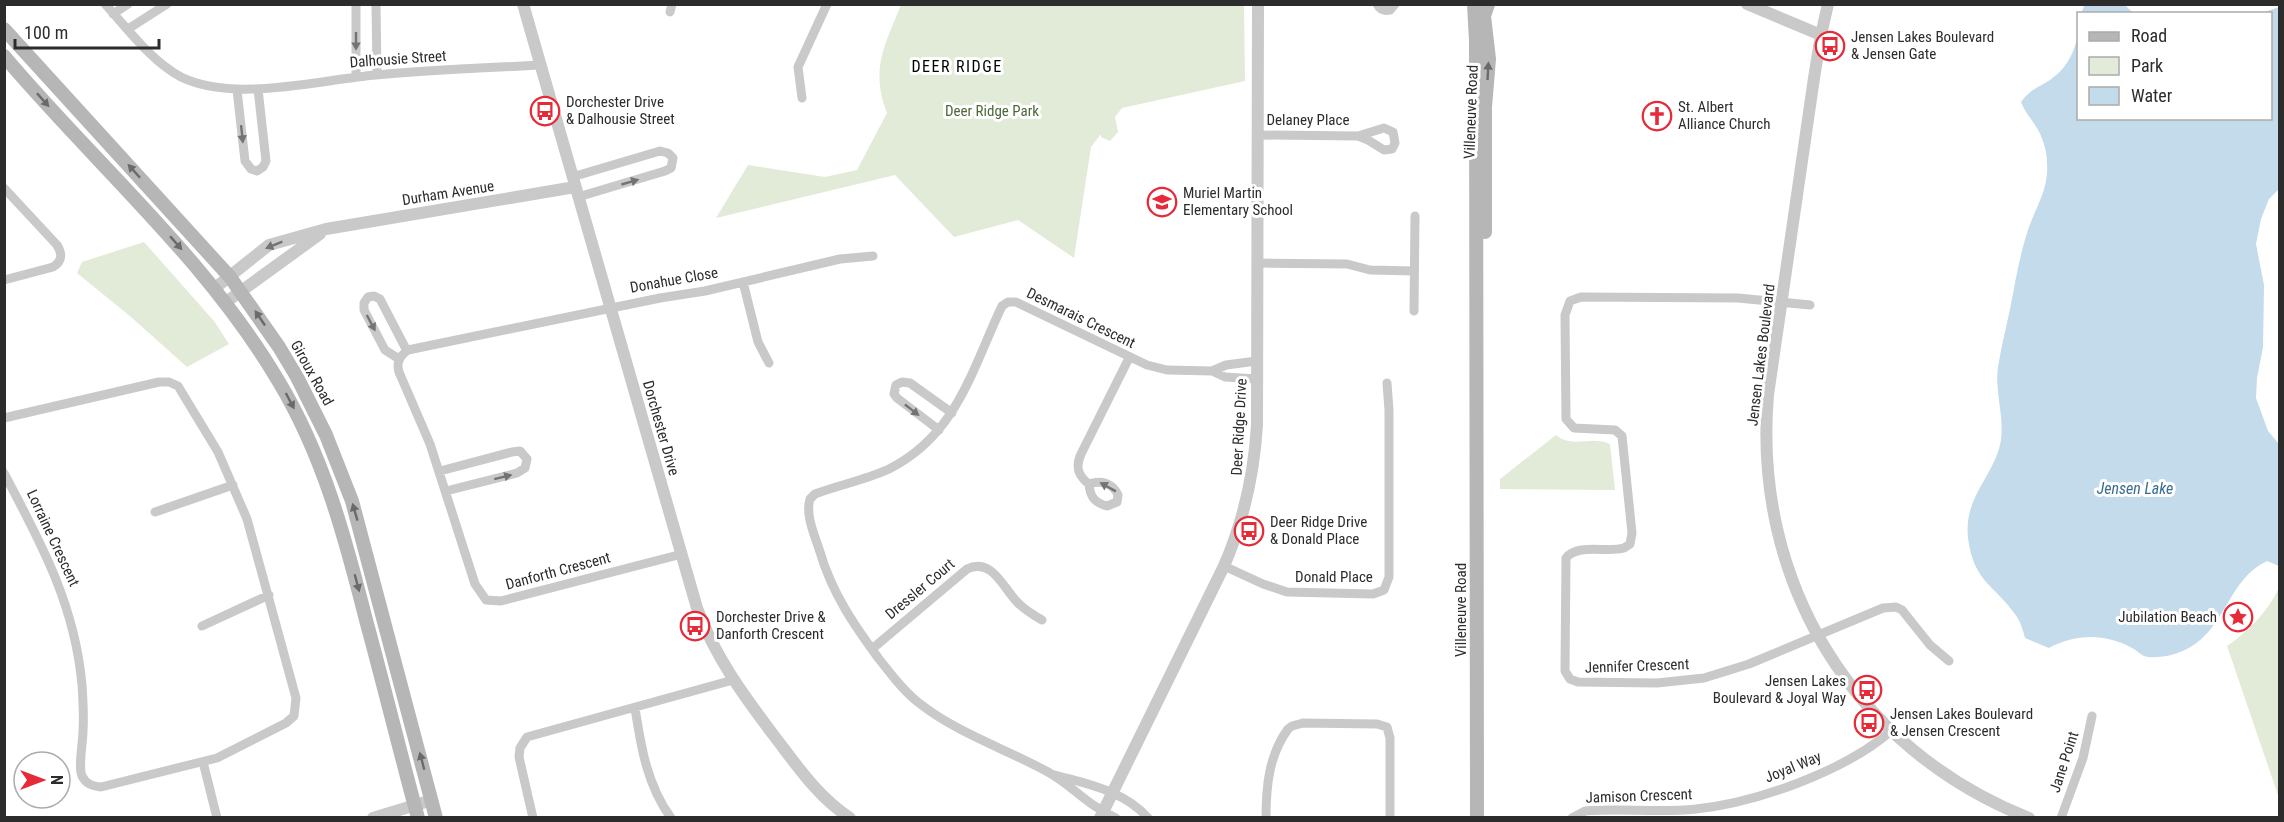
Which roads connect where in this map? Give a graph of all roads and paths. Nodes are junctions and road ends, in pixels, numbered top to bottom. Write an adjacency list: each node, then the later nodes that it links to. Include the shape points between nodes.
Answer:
1 (105, 4): 15 (street, Dalhousie Street)
2 (128, 4): 15 (street)
3 (167, 4): 17 (street)
4 (356, 4): 22 (street, one-way to 22)
5 (376, 4): 21 (street)
6 (523, 4): 20 (street, Dorchester Drive)
7 (827, 4): 25 (street, via 798,67)
8 (1258, 4): 26 (street, Deer Ridge Drive)
9 (1377, 4): 10 (street, via 1385,10)
10 (1395, 4)
11 (1474, 4): 53 (main road, Villeneuve Road)
12 (1488, 4): 53 (main road, Villeneuve Road, one-way to 12, via 1489,59 1484,16)
13 (1747, 4): 18 (street)
14 (1828, 4): 18 (street, Jensen Lakes Boulevard)
15 (113, 14): 17 (street, Dalhousie Street)
16 (4, 29): 35 (main road, Giroux Road, one-way to 16)
17 (128, 29): 24 (street, Dalhousie Street, via 159,62 181,76 212,87)
18 (1821, 34): 40 (street, Jensen Lakes Boulevard)
19 (4, 56): 38 (main road, one-way to 38)
20 (540, 64): 21 (street, Dalhousie Street); 28 (street, Dorchester Drive)
21 (377, 75): 22 (street, Dalhousie Street)
22 (356, 77): 23 (street, Dalhousie Street)
23 (258, 89): 24 (street, Dalhousie Street); 24 (street, one-way to 23, via 245,161 256,171 266,161)
24 (237, 90)
25 (802, 98)
26 (1258, 135): 27 (street, Delaney Place); 33 (street, Deer Ridge Drive)
27 (1358, 136)
28 (575, 187): 28 (street, one-way to 28, via 665,171 671,168 673,158 660,151); 31 (street, Durham Avenue); 43 (street, Dorchester Drive)
29 (4, 188): 36 (street, via 57,245 61,256 53,267)
30 (1415, 216): 34 (street)
31 (326, 229): 35 (street, Durham Avenue, one-way to 35, via 269,245); 39 (street, Durham Avenue)
32 (873, 256): 37 (street, Donahue Close, via 840,259)
33 (1257, 263): 34 (street); 48 (street, Deer Ridge Drive)
34 (1414, 271): 44 (street)
35 (230, 277): 38 (street, Durham Avenue); 39 (main road, Giroux Road)
36 (4, 280)
37 (743, 282): 43 (street, Donahue Close); 49 (street, via 758,342)
38 (215, 288): 41 (main road)
39 (241, 291): 41 (street, Durham Avenue); 78 (main road, Giroux Road, one-way to 39, via 340,467 297,377)
40 (1782, 301): 42 (street); 68 (street, Jensen Lakes Boulevard, via 1767,416 1767,473 1784,557); 68 (street, Jennifer Crescent, via 1581,297 1567,306 1566,419 1574,428 1615,430 1622,436 1632,533 1624,548 1578,550 1566,558 1564,666 1567,675 1578,682 1684,681 1741,667)
41 (226, 302): 79 (main road, one-way to 79, via 280,383 326,480 344,534)
42 (1810, 305)
43 (610, 308): 45 (street); 63 (street, Dorchester Drive)
44 (1414, 311)
45 (407, 351): 47 (street); 47 (street, one-way to 47, via 380,299 368,297 364,310 385,350)
46 (1129, 358): 50 (street, Desmarais Crescent, via 1167,370); 54 (street, Desmarais Crescent, via 1008,302 1002,306); 59 (street, via 1078,460 1078,471)
47 (399, 359): 57 (street, Danforth Crescent, via 399,372)
48 (1257, 362): 50 (street, Desmarais Crescent, via 1226,365); 51 (street, Deer Ridge Drive)
49 (769, 363)
50 (1212, 371): 51 (street, Desmarais Crescent, via 1225,377)
51 (1257, 379): 64 (street, Deer Ridge Drive, via 1252,478 1240,527)
52 (1387, 383): 64 (street, Donald Place, via 1389,577 1384,590 1373,594 1287,591)
53 (1478, 402): 92 (main road, Villeneuve Road)
54 (952, 413): 56 (street, Desmarais Crescent); 56 (street, one-way to 56, via 910,383 896,385 897,398)
55 (4, 418): 60 (street, Lorraine Crescent, via 172,382 199,418)
56 (939, 430): 69 (street, Desmarais Crescent, via 891,468 815,494 808,504 831,585)
57 (440, 471): 61 (street, Danforth Crescent); 61 (street, one-way to 57, via 517,473 525,468 527,459 520,451 512,452)
58 (4, 473): 75 (street, Lorraine Crescent, via 49,559 71,621 82,686 81,773 86,782 101,787)
59 (1089, 484)
60 (233, 485): 62 (street); 65 (street, Lorraine Crescent)
61 (446, 491): 63 (street, Danforth Crescent, via 475,584 490,602)
62 (155, 512)
63 (682, 554): 71 (street, Dorchester Drive, via 707,634)
64 (1224, 566): 77 (street, Deer Ridge Drive)
65 (269, 595): 67 (street); 75 (street, Lorraine Crescent, via 296,698 295,712 286,723 235,751)
66 (1042, 620): 69 (street, Dressler Court, via 1017,602 988,568 974,566)
67 (202, 626)
68 (1818, 635): 70 (street, via 1883,608 1896,607); 74 (street, Jensen Lakes Boulevard, via 1847,683)
69 (872, 649): 76 (street, Desmarais Crescent, via 919,703 948,722)
70 (1949, 661)
71 (733, 680): 72 (street); 87 (street, Dorchester Drive, via 814,789)
72 (635, 708): 85 (street, via 531,735 522,742 519,757); 86 (street, via 645,766)
73 (2092, 716): 95 (street, Jane Point, via 2083,758)
74 (1891, 731): 80 (street, Joyal Way, via 1861,753 1800,782); 94 (street, Jensen Lakes Boulevard, via 1962,786)
75 (203, 762): 82 (street)
76 (1050, 773): 77 (street, Desmarais Crescent); 81 (street, Desmarais Crescent)
77 (1112, 793): 81 (street, Deer Ridge Drive); 89 (street, Desmarais Crescent)
78 (432, 800): 79 (street); 84 (main road, Giroux Road)
79 (416, 811): 83 (street)
80 (1708, 813): 93 (street, Jamison Crescent, via 1589,811)
81 (1101, 814): 88 (street, Desmarais Crescent)
82 (217, 818)
83 (373, 818)
84 (436, 818)
85 (533, 818)
86 (670, 818)
87 (850, 818)
88 (1116, 818)
89 (1148, 818)
90 (1266, 818): 91 (street, via 1272,760 1288,729 1303,723 1387,727)
91 (1390, 818)
92 (1477, 818)
93 (1572, 818)
94 (2029, 818)
95 (2061, 818)

